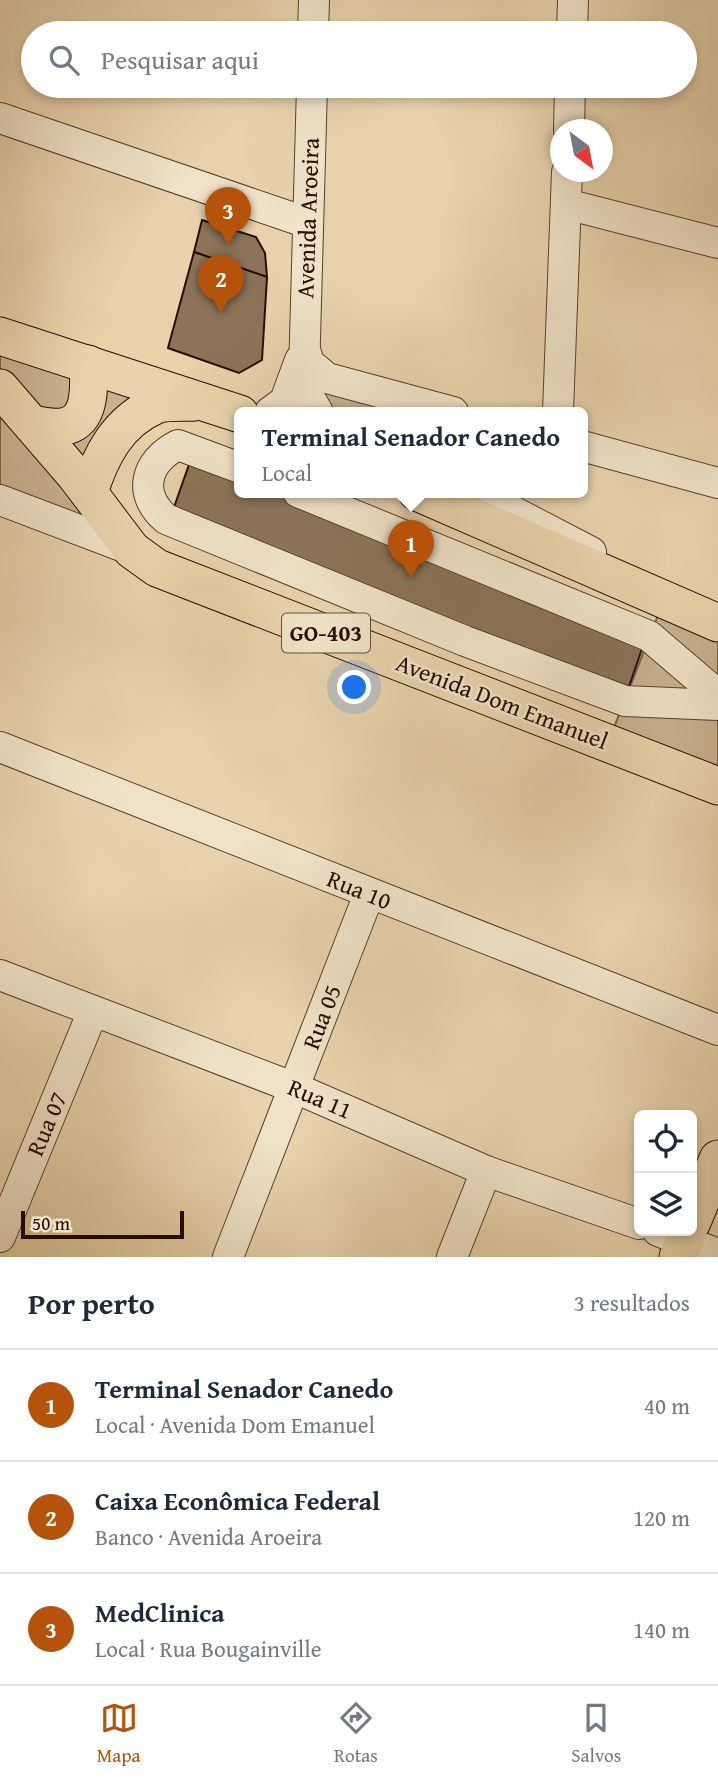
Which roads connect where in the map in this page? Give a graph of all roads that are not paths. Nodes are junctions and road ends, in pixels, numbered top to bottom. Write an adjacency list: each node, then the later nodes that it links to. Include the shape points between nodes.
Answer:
1 (573, 0): 2 (street)
2 (572, 21)
3 (312, 98): 9 (street, Avenida Aroeira)
4 (570, 98): 6 (street)
5 (0, 118): 9 (street)
6 (569, 119)
7 (567, 182): 8 (street)
8 (566, 204): 10 (street); 19 (street)
9 (308, 223): 12 (street, Avenida Aroeira)
10 (718, 243)
11 (0, 336): 13 (main road)
12 (305, 350): 16 (street, via 285,401); 17 (street, Avenida Aroeira, via 305,384); 18 (street, via 309,363 327,378)
13 (88, 364): 15 (main road); 21 (main road, via 88,407 77,421 54,429)
14 (0, 388): 21 (main road, Avenida Dom Emanuel / GO-403)
15 (195, 402): 20 (main road); 25 (main road, via 158,404 126,424 96,469)
16 (277, 407)
17 (316, 407)
18 (434, 407)
19 (558, 407)
20 (234, 412)
21 (33, 424): 25 (main road, Avenida Dom Emanuel / GO-403)
22 (588, 447): 24 (street)
23 (234, 466): 34 (street, via 178,445 163,453 147,491 154,509 166,519 625,701)
24 (718, 483)
25 (89, 493): 30 (main road, Avenida Dom Emanuel / GO-403)
26 (314, 498): 33 (street, via 649,636)
27 (431, 498): 31 (main road)
28 (485, 498): 31 (street, via 584,546)
29 (0, 500): 30 (street)
30 (132, 550): 36 (main road, Avenida Dom Emanuel / GO-403, via 157,568)
31 (618, 580): 32 (main road)
32 (718, 623)
33 (718, 695)
34 (718, 705)
35 (0, 747): 37 (street, Rua 10)
36 (718, 786)
37 (369, 894): 40 (street, Rua 10); 41 (street, Rua 05)
38 (0, 975): 39 (street, Rua 11)
39 (93, 1012): 41 (street, Rua 11); 44 (street, Rua 07)
40 (718, 1030)
41 (295, 1088): 43 (street, Rua 11); 50 (street, Rua 05)
42 (718, 1159): 45 (main road)
43 (486, 1171): 46 (street, Rua 11); 51 (street)
44 (7, 1200): 48 (street, Rua 07)
45 (697, 1202)
46 (634, 1222)
47 (680, 1236): 49 (street)
48 (0, 1237)
49 (718, 1254)
50 (228, 1257)
51 (452, 1257)

